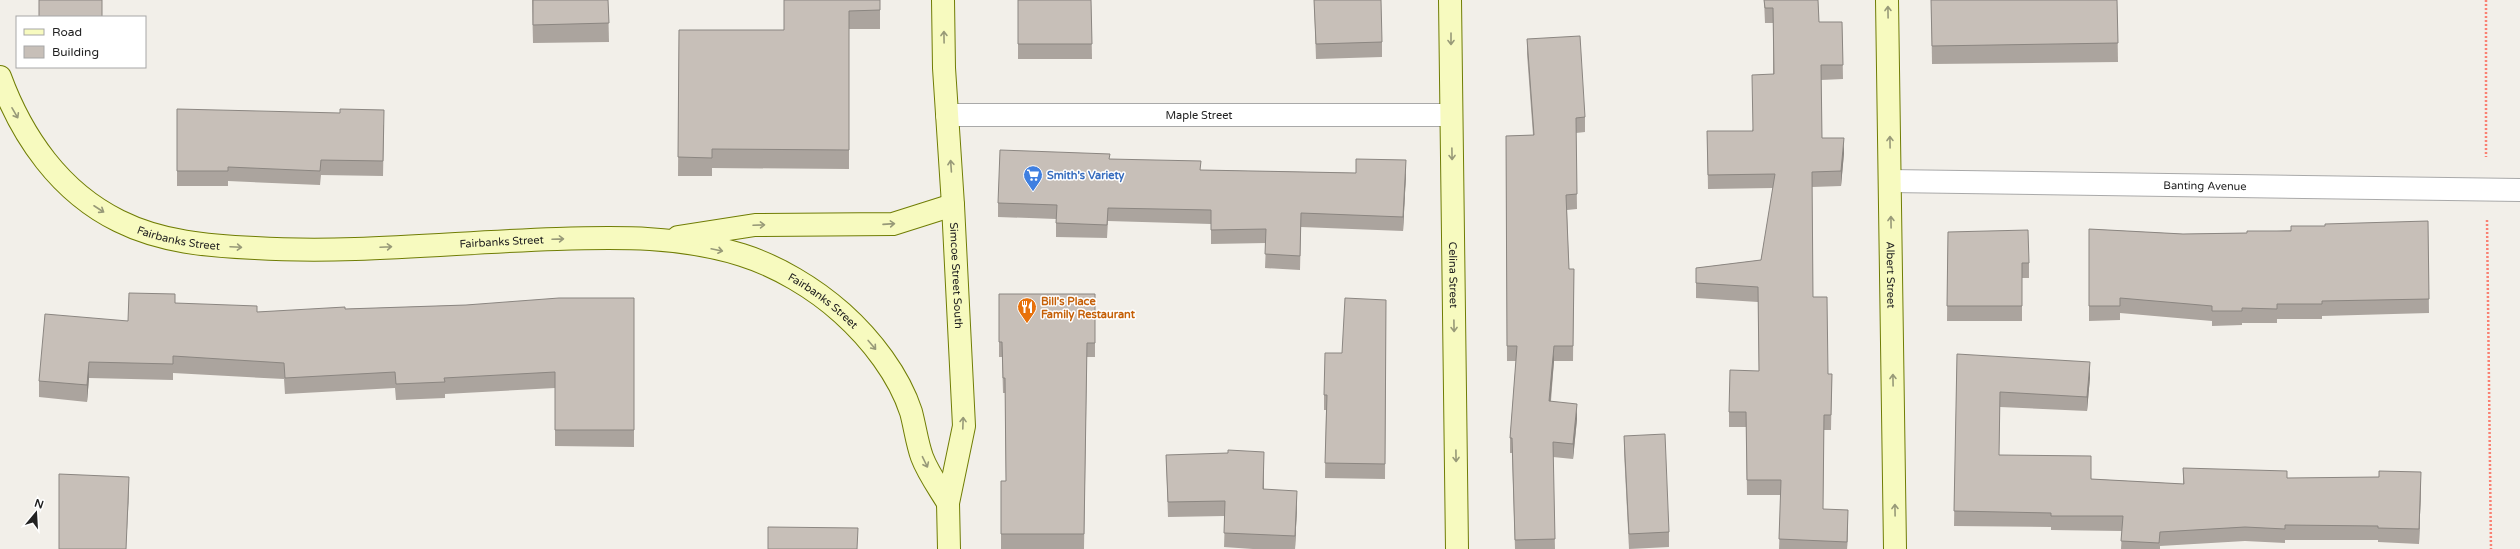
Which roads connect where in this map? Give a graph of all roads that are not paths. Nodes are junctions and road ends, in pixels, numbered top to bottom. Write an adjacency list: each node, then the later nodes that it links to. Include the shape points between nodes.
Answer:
1 (943, 0): 5 (main road, Simcoe Street South, one-way to 1)
2 (1450, 0): 6 (main road, Celina Street, one-way to 6)
3 (1887, 0): 7 (main road, Albert Street, one-way to 3)
4 (0, 77): 10 (main road, Fairbanks Street, one-way to 10, via 10,105 37,151 72,191 118,221 156,235 201,245 284,250 612,237)
5 (947, 115): 6 (street, Maple Street); 9 (main road, Simcoe Street South, one-way to 5)
6 (1451, 115): 13 (main road, Celina Street, one-way to 13)
7 (1890, 182): 8 (street, Banting Avenue); 14 (main road, Albert Street, one-way to 7)
8 (2520, 190)
9 (953, 205): 10 (main road, one-way to 9, via 755,225 893,224); 11 (main road, Simcoe Street South, one-way to 9, via 964,426)
10 (665, 239): 11 (main road, Fairbanks Street, one-way to 11, via 742,255 809,286 842,313 873,346 893,374 910,410 922,459)
11 (948, 503): 12 (main road, Simcoe Street South)
12 (949, 549)
13 (1457, 549)
14 (1895, 549)

